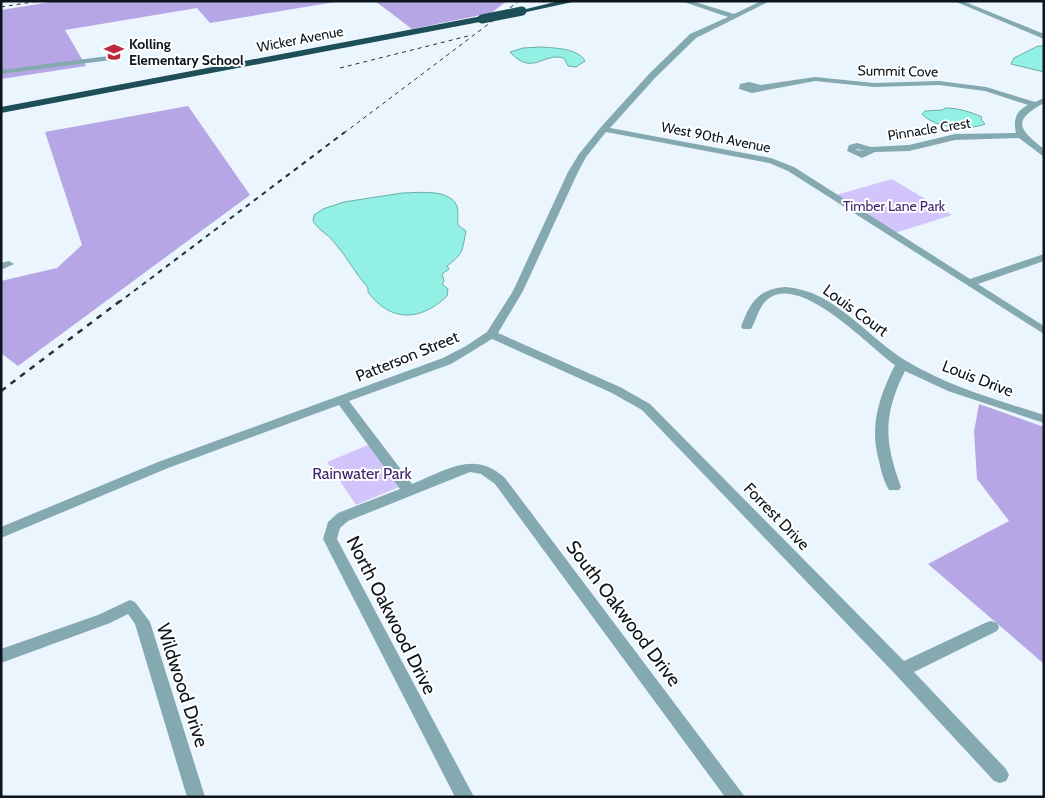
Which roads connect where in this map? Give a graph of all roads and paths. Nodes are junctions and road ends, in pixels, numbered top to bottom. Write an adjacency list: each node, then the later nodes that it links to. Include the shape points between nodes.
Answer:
1 (573, 1): 12 (highway, Wicker Avenue, bridge)
2 (684, 1): 5 (street)
3 (767, 1): 5 (street, Patterson Street)
4 (957, 1): 6 (street)
5 (733, 16): 13 (street, Patterson Street, via 693,36)
6 (1044, 37)
7 (108, 58): 8 (street)
8 (1, 72)
9 (760, 88): 11 (street, Summit Cove, via 815,78 874,85 939,83 986,89)
10 (1044, 100): 11 (street)
11 (1034, 104): 14 (street, via 1019,116)
12 (1, 110)
13 (604, 129): 18 (street, West 90th Avenue, via 791,169); 21 (street, Patterson Street, via 573,172 518,291)
14 (1021, 135): 15 (street, Pinnacle Crest, via 955,137 909,148); 16 (street)
15 (870, 150)
16 (1044, 154)
17 (1044, 257): 18 (street)
18 (969, 284): 20 (street, West 90th Avenue)
19 (747, 327): 22 (street, Louis Court, via 763,296 796,291 818,300)
20 (1044, 331)
21 (490, 334): 23 (street, Patterson Street, via 447,361); 31 (street, Forrest Drive, via 646,406)
22 (902, 364): 24 (street, Louis Drive, via 955,389); 26 (street, via 887,392 879,432 884,462)
23 (341, 399): 27 (street); 28 (street, Patterson Street, via 171,462)
24 (1044, 420)
25 (469, 467): 27 (street, North Oakwood Drive); 35 (street, South Oakwood Drive, via 488,471 500,481)
26 (894, 486)
27 (409, 490): 34 (street, North Oakwood Drive, via 344,517 336,522 330,539)
28 (1, 533)
29 (991, 628): 31 (street)
30 (1, 656): 33 (street, Wildwood Drive, via 104,619 130,606 142,622)
31 (902, 670): 32 (street, Forrest Drive)
32 (1000, 775)
33 (196, 797)
34 (465, 797)
35 (736, 797)

